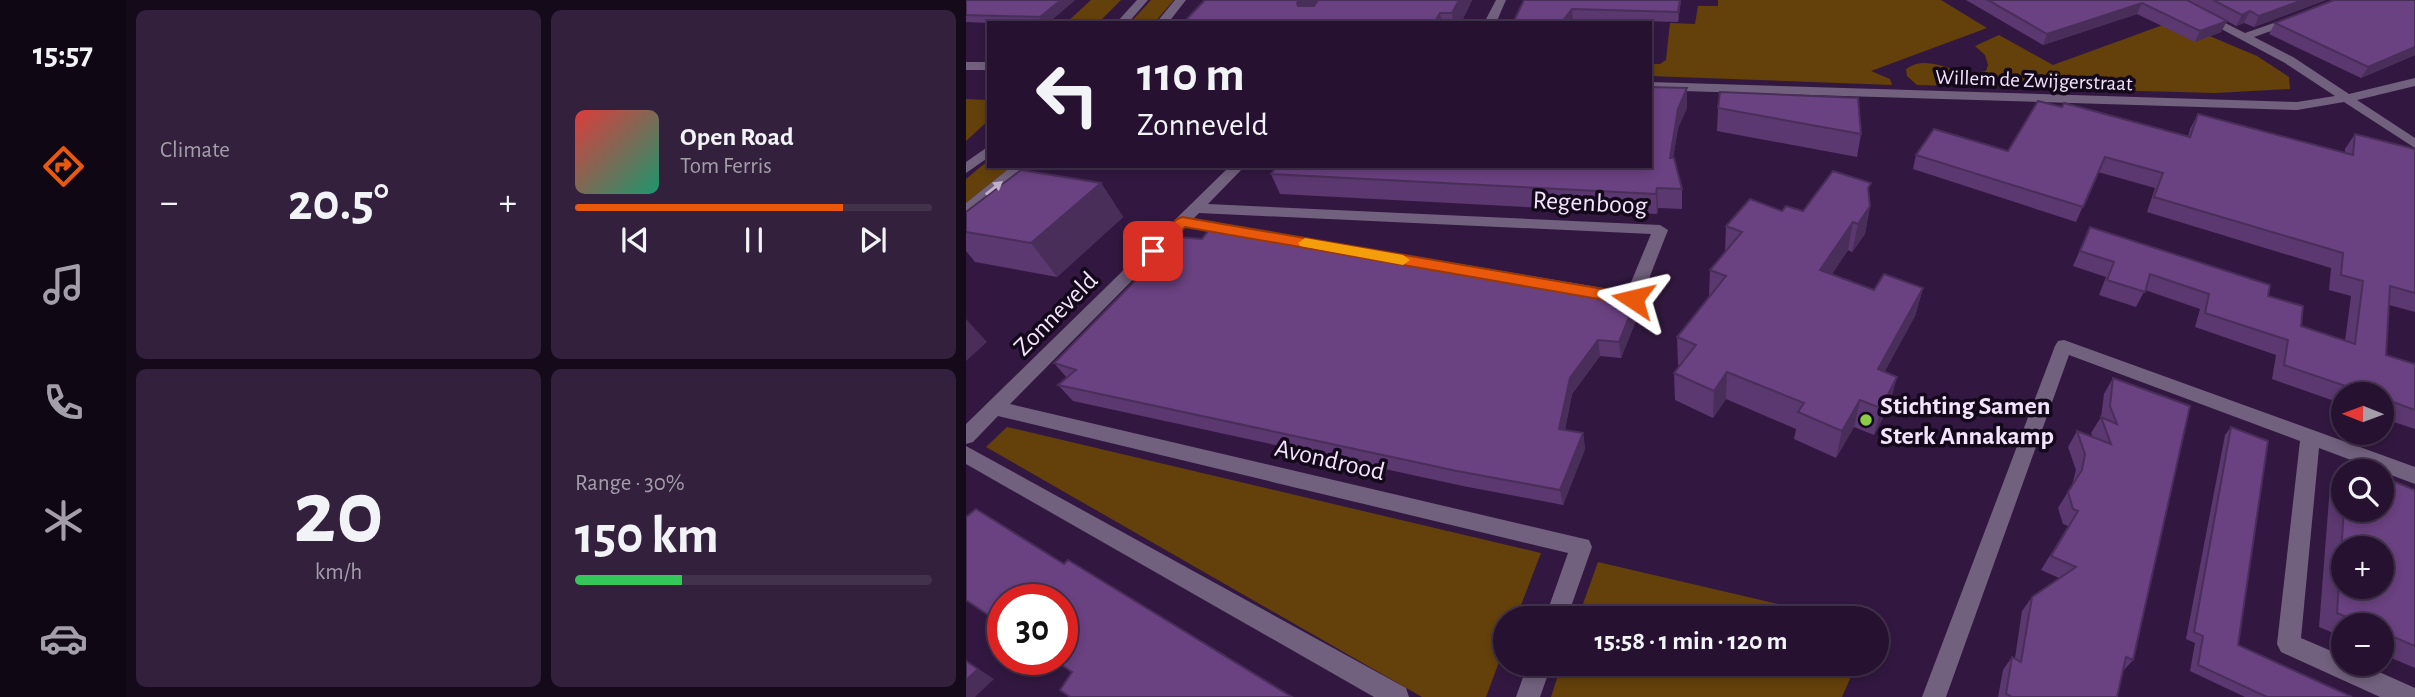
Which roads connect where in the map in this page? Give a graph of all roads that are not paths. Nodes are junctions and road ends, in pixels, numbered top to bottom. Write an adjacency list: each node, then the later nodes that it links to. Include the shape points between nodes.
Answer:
1 (1143, 0): 6 (street)
2 (1181, 0): 7 (street)
3 (1501, 0): 8 (street)
4 (2172, 0): 9 (street)
5 (2302, 16): 9 (street)
6 (1124, 21)
7 (1164, 21)
8 (1491, 21)
9 (2247, 36): 14 (street)
10 (966, 65): 11 (street)
11 (987, 66)
12 (2415, 82): 14 (street, Willem de Zwijgerstraat)
13 (1652, 86): 14 (street, Willem de Zwijgerstraat, via 2232,106 2297,106)
14 (2348, 98): 15 (street)
15 (2415, 144)
16 (987, 152): 19 (street)
17 (1018, 168): 21 (street, one-way to 17)
18 (1236, 168): 20 (street, Zonneveld)
19 (966, 169)
20 (1196, 208): 22 (street, Zonneveld); 22 (street, Regenboog, via 1661,230 1633,299)
21 (966, 210)
22 (1182, 222): 23 (street, Zonneveld)
23 (994, 408): 24 (street, Zonneveld); 28 (street, Avondrood, via 1581,547)
24 (966, 436)
25 (2310, 438): 27 (street); 32 (street, via 2064,346); 33 (street, via 2289,644)
26 (966, 454): 30 (street)
27 (2415, 476)
28 (1560, 606)
29 (1535, 676): 31 (street)
30 (1397, 697)
31 (1528, 697)
32 (1934, 697)
33 (2407, 697)

